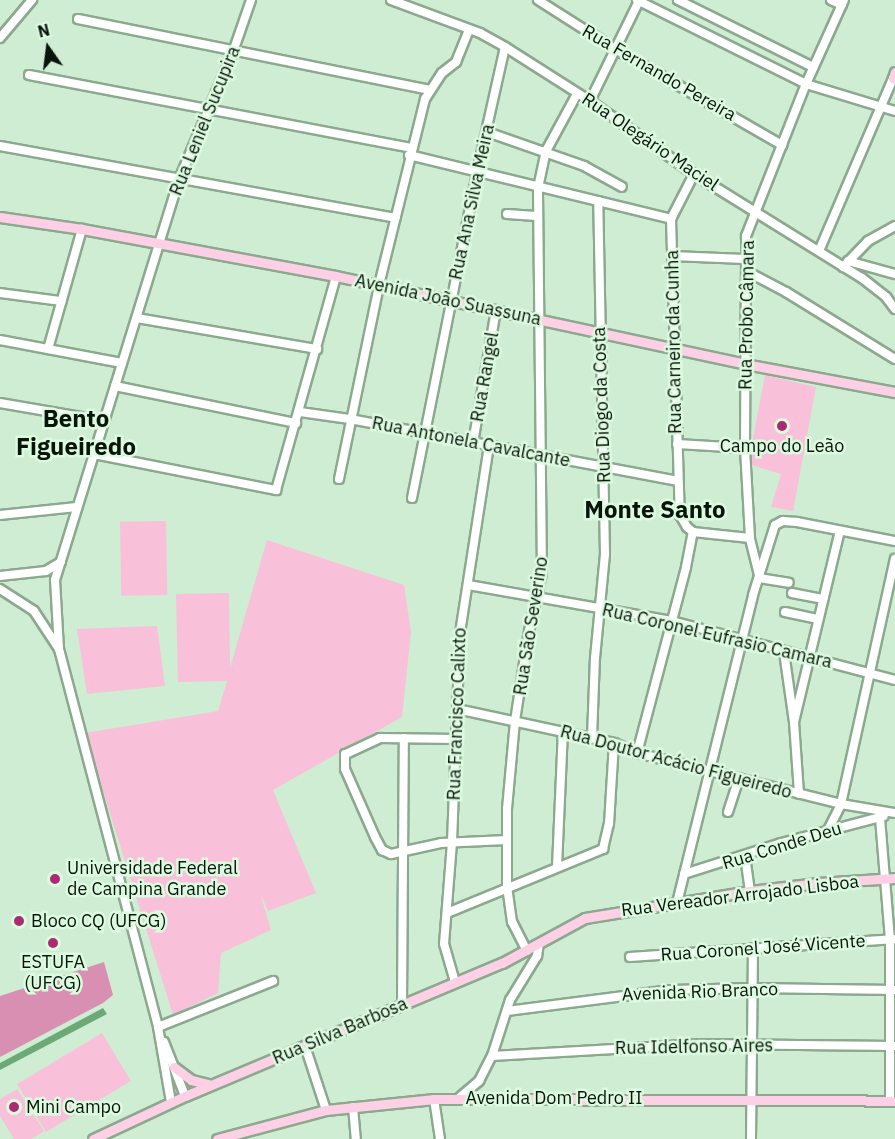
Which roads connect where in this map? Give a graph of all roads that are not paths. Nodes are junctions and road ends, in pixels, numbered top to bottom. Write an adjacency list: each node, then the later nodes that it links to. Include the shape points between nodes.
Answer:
1 (32, 0): 11 (street)
2 (251, 0): 14 (street, Rua Leniel Sucupira)
3 (391, 0): 10 (street, Rua Olegário Maciel)
4 (538, 0): 13 (street, Rua Fernando Pereira)
5 (678, 0): 15 (street)
6 (831, 0): 8 (street)
7 (638, 1): 13 (street); 18 (street)
8 (843, 3): 15 (street, Rua Probo Câmara)
9 (78, 19): 14 (street)
10 (469, 30): 12 (street, Rua Olegário Maciel); 19 (street, via 456,62)
11 (0, 38)
12 (505, 47): 20 (street, Rua Olegário Maciel); 25 (street, Rua Ana Silva Meira)
13 (615, 49): 21 (street); 26 (street, Rua Fernando Pereira)
14 (233, 52): 19 (street); 23 (street, Rua Leniel Sucupira)
15 (813, 67): 18 (street, Rua Probo Câmara)
16 (28, 75): 23 (street)
17 (894, 76): 22 (street)
18 (806, 84): 22 (street); 26 (street, Rua Probo Câmara)
19 (429, 90): 29 (street)
20 (577, 94): 21 (street, Rua Olegário Maciel); 28 (street, Rua São Severino)
21 (590, 101): 31 (street, Rua Olegário Maciel)
22 (880, 107): 24 (street); 45 (street)
23 (208, 109): 29 (street); 32 (street, Rua Leniel Sucupira)
24 (895, 111)
25 (487, 132): 28 (street); 30 (street, Rua Ana Silva Meira)
26 (782, 145): 36 (street, Rua Probo Câmara)
27 (0, 146): 32 (street)
28 (546, 151): 33 (street); 34 (street, Rua São Severino)
29 (410, 152): 30 (street); 40 (street)
30 (477, 172): 34 (street); 55 (street, Rua Ana Silva Meira)
31 (694, 174): 36 (street, Rua Olegário Maciel); 41 (street, Rua Carneiro da Cunha)
32 (180, 177): 40 (street); 44 (street, Rua Leniel Sucupira)
33 (622, 187)
34 (538, 188): 35 (street); 38 (street, Rua São Severino)
35 (598, 201): 41 (street); 60 (street, Rua Diogo da Costa)
36 (755, 210): 45 (street, Rua Olegário Maciel); 47 (street, Rua Probo Câmara, via 746,236)
37 (507, 214): 38 (street)
38 (537, 216): 59 (street, Rua São Severino)
39 (0, 217): 43 (main road, Avenida João Suassuna)
40 (395, 218): 52 (street)
41 (671, 219): 46 (street, Rua Carneiro da Cunha)
42 (895, 226): 48 (street, via 868,241)
43 (82, 229): 44 (main road, Avenida João Suassuna); 54 (street)
44 (161, 243): 51 (main road, Avenida João Suassuna); 58 (street, Rua Leniel Sucupira)
45 (819, 251): 48 (street, Rua Olegário Maciel)
46 (672, 256): 47 (street); 64 (street, Rua Carneiro da Cunha)
47 (745, 259): 49 (street, Rua Probo Câmara)
48 (846, 264): 50 (street); 56 (street, Rua Olegário Maciel)
49 (748, 272): 65 (street); 67 (street, Rua Probo Câmara)
50 (895, 274)
51 (336, 276): 52 (main road, Avenida João Suassuna); 63 (street)
52 (379, 285): 55 (main road, Avenida João Suassuna); 72 (street)
53 (0, 293): 54 (street)
54 (61, 301): 62 (street)
55 (451, 301): 57 (main road, Avenida João Suassuna); 75 (street, Rua Ana Silva Meira)
56 (895, 309)
57 (496, 310): 59 (main road, Avenida João Suassuna); 76 (street, Rua Rangel)
58 (137, 318): 63 (street); 66 (street, Rua Leniel Sucupira)
59 (539, 320): 60 (main road, Avenida João Suassuna); 81 (street, Rua São Severino)
60 (600, 332): 64 (main road, Avenida João Suassuna); 82 (street, Rua Diogo da Costa)
61 (0, 340): 62 (street)
62 (48, 349): 66 (street)
63 (316, 349): 71 (street)
64 (674, 349): 67 (main road, Avenida João Suassuna); 77 (street, Rua Carneiro da Cunha)
65 (895, 359)
66 (122, 363): 68 (street, Rua Leniel Sucupira)
67 (745, 363): 69 (main road, Avenida João Suassuna); 79 (street, Rua Probo Câmara)
68 (115, 386): 73 (street, Rua Leniel Sucupira); 74 (street)
69 (895, 392)
70 (0, 403): 73 (street)
71 (300, 412): 72 (street, Rua Antonela Cavalcante); 74 (street)
72 (350, 419): 75 (street, Rua Antonela Cavalcante); 83 (street)
73 (104, 421): 80 (street, Rua Leniel Sucupira)
74 (296, 423): 80 (street, via 276,490)
75 (425, 433): 76 (street, Rua Antonela Cavalcante); 85 (street, Rua Ana Silva Meira)
76 (473, 444): 78 (street, Rua Antonela Cavalcante)
77 (677, 444): 79 (street); 84 (street, Rua Carneiro da Cunha)
78 (489, 447): 81 (street, Rua Antonela Cavalcante); 100 (street, Rua Francisco Calixto)
79 (745, 448): 90 (street, Rua Probo Câmara)
80 (94, 454): 86 (street, Rua Leniel Sucupira)
81 (542, 455): 82 (street, Rua Antonela Cavalcante); 103 (street, Rua São Severino, via 542,574)
82 (603, 467): 84 (street, Rua Antonela Cavalcante); 105 (street, Rua Diogo da Costa, via 605,555)
83 (339, 478)
84 (678, 481): 89 (street, Rua Carneiro da Cunha, via 680,515)
85 (412, 498)
86 (77, 507): 87 (street); 93 (street, Rua Leniel Sucupira)
87 (0, 515)
88 (840, 531): 91 (street); 97 (street, via 783,520 775,525); 104 (street)
89 (693, 532): 90 (street); 108 (street)
90 (750, 538): 97 (street, Rua Probo Câmara)
91 (895, 541)
92 (895, 559): 115 (street)
93 (61, 562): 94 (street); 98 (street, Rua Leniel Sucupira)
94 (46, 571): 95 (street); 98 (street)
95 (10, 575): 96 (street); 101 (street)
96 (0, 576)
97 (759, 577): 99 (street); 111 (street)
98 (55, 580): 109 (street)
99 (789, 583)
100 (468, 585): 103 (street, Rua Coronel Eufrasio Camara); 117 (street, Rua Francisco Calixto, via 460,633)
101 (3, 591): 110 (street, via 27,605)
102 (792, 593): 104 (street)
103 (536, 598): 105 (street, Rua Coronel Eufrasio Camara); 118 (street, Rua São Severino)
104 (823, 599): 107 (street)
105 (601, 608): 108 (street, Rua Coronel Eufrasio Camara); 122 (street, Rua Diogo da Costa)
106 (785, 612): 107 (street)
107 (818, 619): 114 (street)
108 (672, 621): 111 (street, Rua Coronel Eufrasio Camara); 125 (street)
109 (57, 622): 110 (street); 112 (street)
110 (45, 625): 112 (street)
111 (743, 641): 113 (street, Rua Coronel Eufrasio Camara); 126 (street)
112 (59, 649): 157 (street)
113 (784, 651): 114 (street, Rua Coronel Eufrasio Camara); 119 (street)
114 (810, 657): 115 (street, Rua Coronel Eufrasio Camara); 119 (street)
115 (870, 672): 116 (street, Rua Coronel Eufrasio Camara); 129 (street)
116 (895, 680)
117 (458, 709): 118 (street, Rua Doutor Acácio Figueiredo); 123 (street, Rua Francisco Calixto)
118 (515, 721): 120 (street, Rua Doutor Acácio Figueiredo); 134 (street, Rua São Severino, via 508,777)
119 (795, 723): 128 (street)
120 (563, 731): 122 (street, Rua Doutor Acácio Figueiredo); 138 (street)
121 (404, 738): 123 (street); 136 (street); 136 (street, via 380,738 345,754 345,769 382,850 391,854)
122 (592, 738): 124 (street, Rua Doutor Acácio Figueiredo)
123 (457, 739): 135 (street, Rua Francisco Calixto)
124 (614, 743): 125 (street, Rua Doutor Acácio Figueiredo); 138 (street, via 609,824 603,849)
125 (637, 753): 126 (street, Rua Doutor Acácio Figueiredo)
126 (709, 770): 127 (street, Rua Doutor Acácio Figueiredo); 139 (street)
127 (739, 778): 128 (street, Rua Doutor Acácio Figueiredo); 130 (street)
128 (799, 794): 129 (street, Rua Doutor Acácio Figueiredo)
129 (841, 804): 131 (street, Rua Doutor Acácio Figueiredo); 133 (street)
130 (728, 812)
131 (894, 813): 132 (street, Rua Conde Deu)
132 (880, 818): 133 (street, Rua Conde Deu); 140 (street)
133 (828, 830): 137 (street, Rua Conde Deu)
134 (507, 840): 135 (street); 141 (street, Rua São Severino)
135 (452, 842): 136 (street); 144 (street, Rua Francisco Calixto)
136 (403, 852): 155 (street)
137 (745, 856): 139 (street, Rua Conde Deu); 142 (street)
138 (556, 867): 141 (street)
139 (684, 874): 143 (street)
140 (890, 879): 142 (main road, Rua Vereador Arrojado Lisboa); 146 (street)
141 (507, 888): 144 (street); 149 (street, Rua São Severino, via 512,922)
142 (750, 891): 143 (main road, Rua Vereador Arrojado Lisboa)
143 (677, 903): 145 (main road, Rua Vereador Arrojado Lisboa)
144 (447, 913): 152 (street, Rua Francisco Calixto, via 444,949)
145 (585, 918): 147 (main road, Rua Silva Barbosa)
146 (892, 940): 148 (street, Rua Coronel José Vicente); 154 (street)
147 (539, 944): 149 (main road, Rua Silva Barbosa); 156 (street, via 537,956 516,988)
148 (753, 948): 150 (street, Rua Coronel José Vicente); 153 (street)
149 (527, 951): 152 (main road, Rua Silva Barbosa)
150 (630, 957)
151 (273, 981): 157 (street)
152 (456, 982): 155 (main road, Rua Silva Barbosa)
153 (753, 988): 154 (street, Avenida Rio Branco); 156 (street, Avenida Rio Branco, via 646,992); 158 (street)
154 (892, 990): 160 (street)
155 (402, 1004): 159 (main road, Rua Silva Barbosa)
156 (507, 1011): 161 (street)
157 (158, 1027): 162 (street); 169 (street)
158 (753, 1045): 160 (street, Rua Idelfonso Aires); 161 (street, Rua Idelfonso Aires, via 702,1044); 167 (street)
159 (305, 1046): 163 (main road, Rua Silva Barbosa); 171 (street)
160 (892, 1046): 168 (street)
161 (492, 1056): 165 (street, via 479,1081)
162 (174, 1067): 163 (main road, via 191,1080); 164 (street)
163 (211, 1085): 164 (main road, Rua Silva Barbosa)
164 (185, 1096): 169 (main road, Rua Silva Barbosa)
165 (460, 1097): 166 (main road, Avenida Dom Pedro II); 167 (main road, Avenida Dom Pedro II)
166 (434, 1099): 170 (main road, Avenida Dom Pedro II); 175 (street)
167 (751, 1100): 168 (main road, Avenida Dom Pedro II); 176 (street)
168 (893, 1101)
169 (171, 1102): 172 (main road, Rua Silva Barbosa)
170 (353, 1107): 171 (main road, Avenida Dom Pedro II); 174 (street)
171 (326, 1110): 173 (main road, Avenida Dom Pedro II)
172 (93, 1139)
173 (217, 1139)
174 (356, 1139)
175 (440, 1139)
176 (751, 1139)

